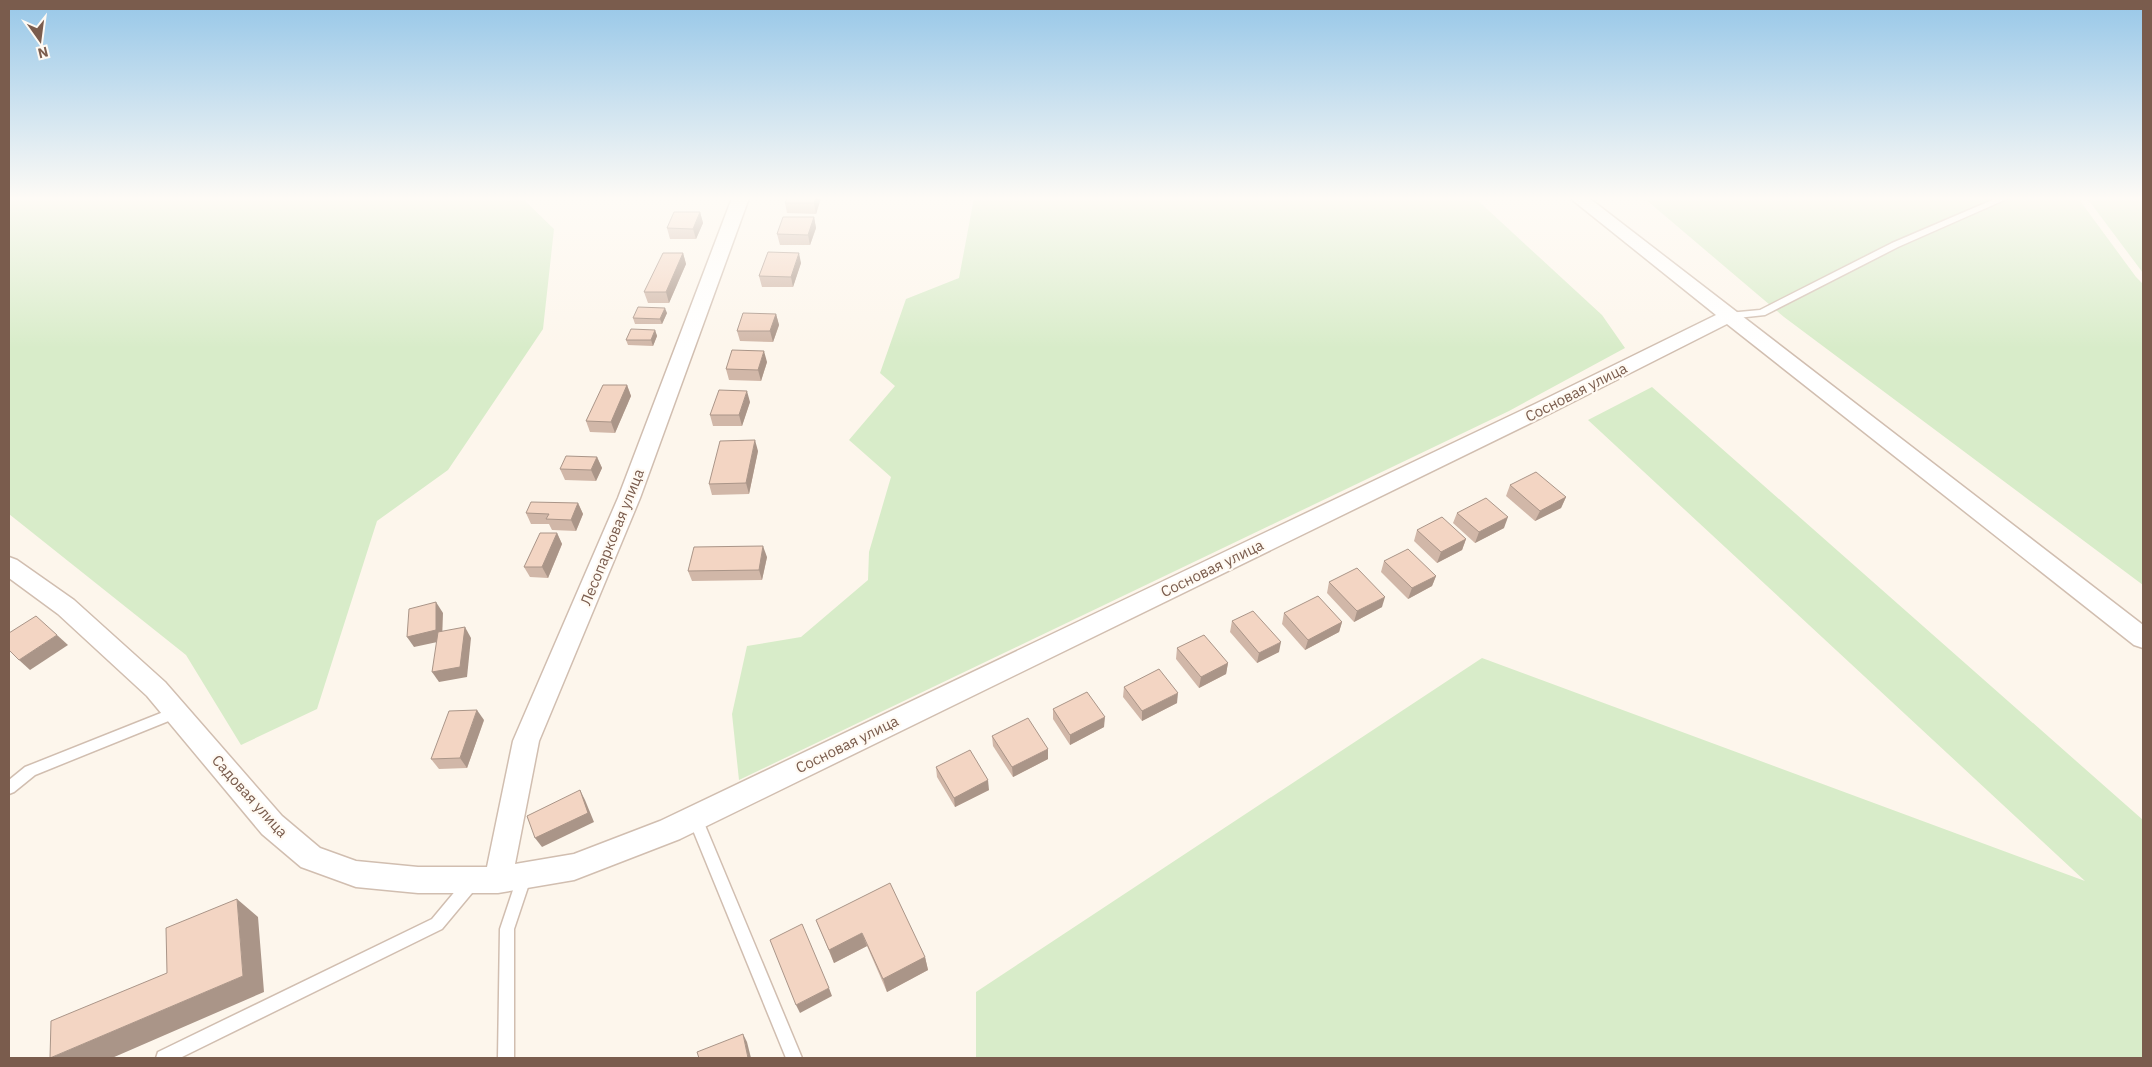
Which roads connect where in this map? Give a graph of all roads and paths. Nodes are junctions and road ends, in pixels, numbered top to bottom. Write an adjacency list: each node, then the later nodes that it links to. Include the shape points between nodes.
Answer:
1 (722, 248): 11 (street, Лесопарковая улица, via 629,498 526,741)
2 (1641, 248): 4 (street)
3 (1890, 248): 4 (lane, via 1762,313)
4 (1728, 316): 6 (street); 9 (street, Сосновая улица)
5 (9, 566): 7 (street, Садовая улица, via 66,607 156,689)
6 (2143, 638)
7 (176, 712): 8 (lane, via 30,771); 11 (street, Садовая улица, via 272,825 311,858 356,874 418,880)
8 (9, 788)
9 (695, 818): 10 (street, Садовая улица, via 574,867); 14 (lane)
10 (525, 875): 11 (street, Садовая улица); 13 (lane, via 507,928)
11 (486, 880): 12 (lane, via 437,924)
12 (164, 1058)
13 (506, 1058)
14 (794, 1058)

